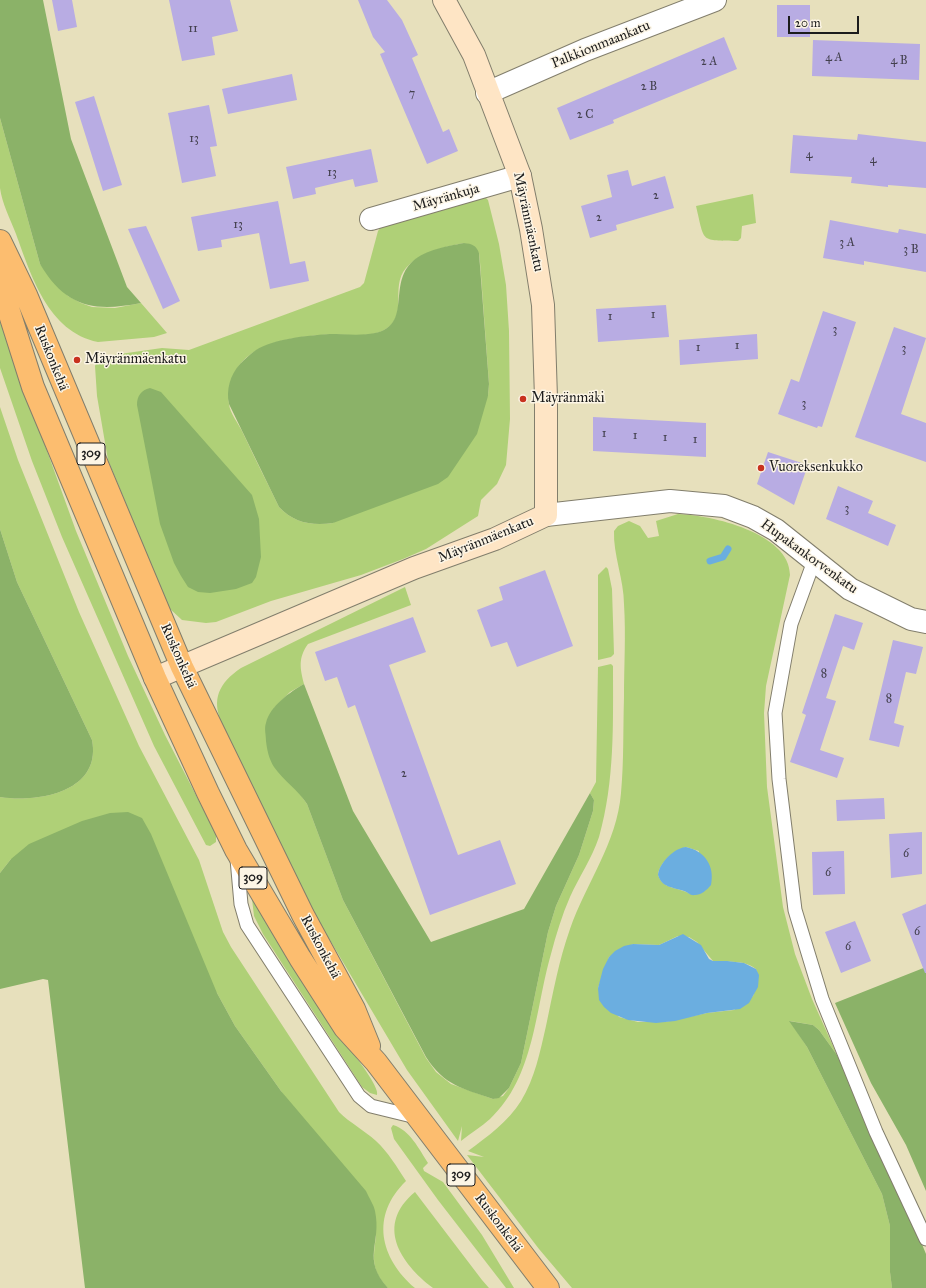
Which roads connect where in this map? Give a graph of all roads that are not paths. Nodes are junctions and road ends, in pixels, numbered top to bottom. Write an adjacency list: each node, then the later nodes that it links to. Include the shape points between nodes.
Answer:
1 (444, 0): 3 (street, Mäyränmäenkatu, via 474,55)
2 (715, 0): 3 (street, Palkkionmaankatu, via 585,50)
3 (487, 93): 4 (street, Mäyränmäenkatu)
4 (520, 176): 5 (street, Mäyränkuja); 8 (street, Mäyränmäenkatu, via 543,305)
5 (371, 219)
6 (0, 241): 11 (main road, Ruskonkehä / 309, via 26,295)
7 (0, 265): 12 (main road, Ruskonkehä / 309, via 6,302 33,387)
8 (546, 515): 9 (street, Hupakankorvenkatu, via 670,501 724,506 753,517 776,530); 11 (street, Mäyränmäenkatu)
9 (814, 562): 10 (street, Hupakankorvenkatu, via 850,589 872,601 911,619); 16 (lane, via 791,624 774,713 795,910 822,999 876,1132)
10 (926, 622)
11 (182, 667): 12 (street, Mäyränmäenkatu); 14 (main road, Ruskonkehä / 309, via 303,915 354,1010)
12 (155, 678): 13 (main road, Ruskonkehä / 309)
13 (236, 850): 14 (main road, Ruskonkehä / 309, via 345,1028); 15 (lane, via 241,904 247,925 359,1096 371,1106)
14 (376, 1062): 15 (main road, Ruskonkehä / 309)
15 (416, 1117): 17 (main road, Ruskonkehä / 309)
16 (926, 1239)
17 (548, 1288)

